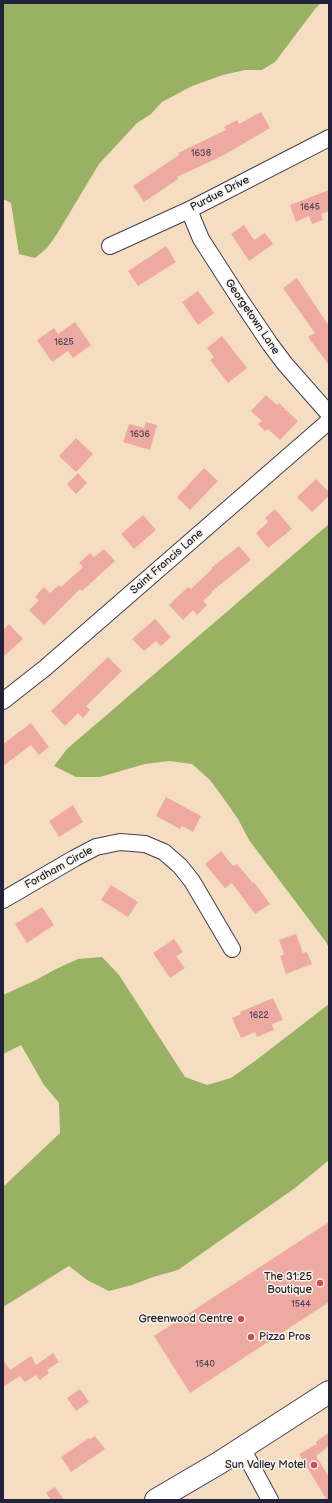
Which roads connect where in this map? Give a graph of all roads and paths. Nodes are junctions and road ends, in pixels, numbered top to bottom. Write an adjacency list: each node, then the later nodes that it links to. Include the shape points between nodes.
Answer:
1 (329, 138): 2 (street, Purdue Drive)
2 (189, 210): 3 (street, Purdue Drive); 4 (street, Georgetown Lane, via 201,239 270,344)
3 (110, 246)
4 (329, 414)
5 (329, 421): 6 (street, Saint Francis Lane)
6 (3, 702)
7 (3, 900): 8 (street, Fordham Circle, via 96,847 120,842 145,844 164,852 180,866 192,881)
8 (232, 949)
9 (329, 1392): 10 (main road)
10 (242, 1448): 11 (main road); 12 (street)
11 (156, 1500)
12 (270, 1500)

